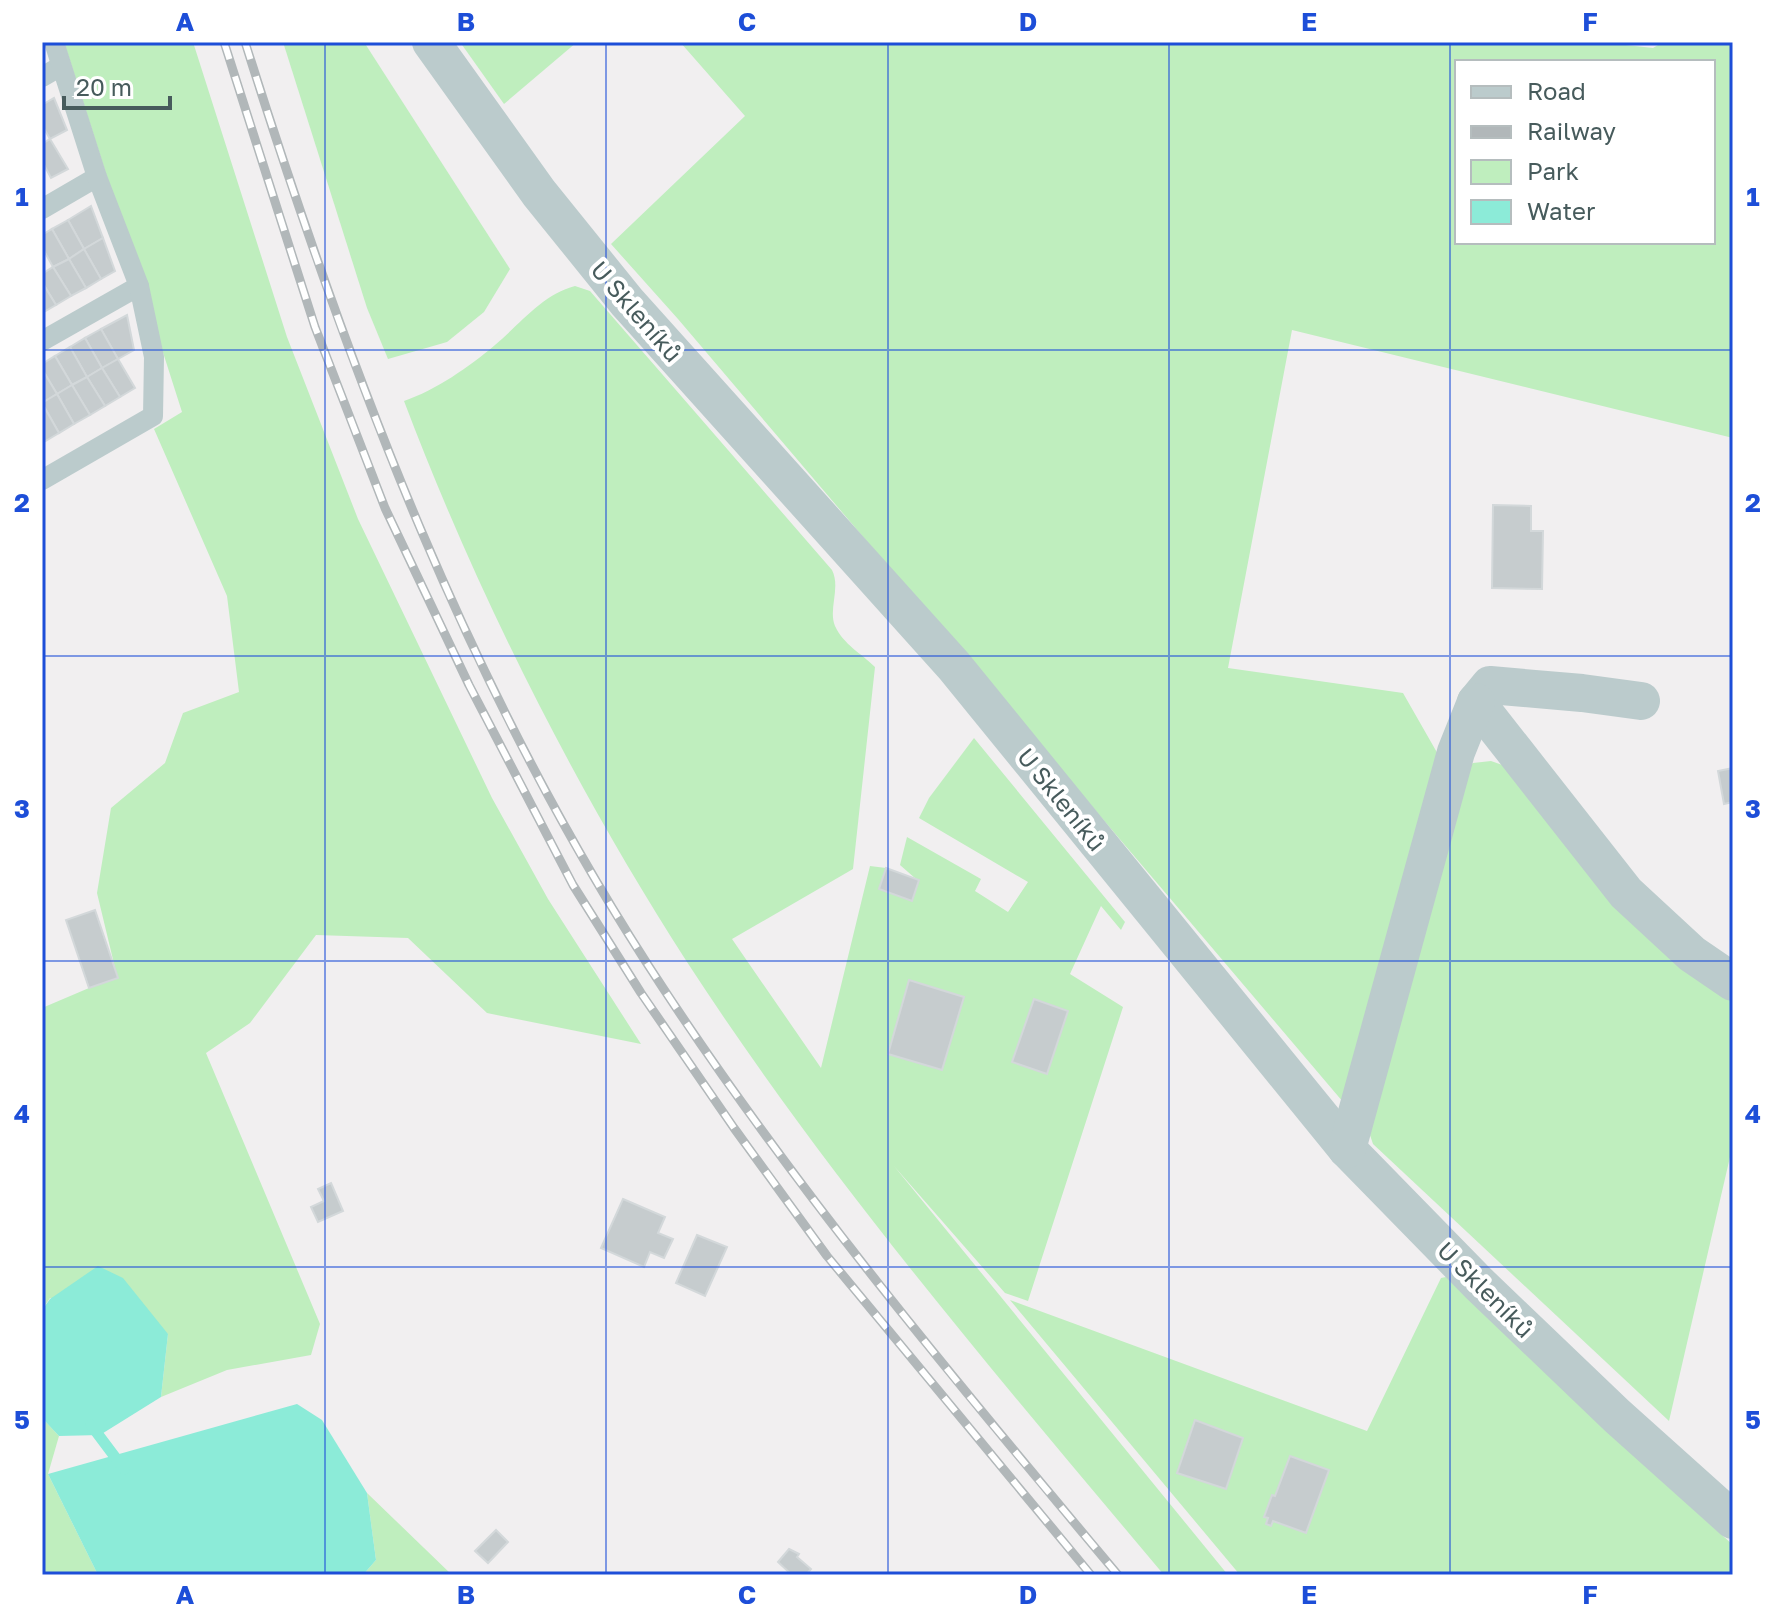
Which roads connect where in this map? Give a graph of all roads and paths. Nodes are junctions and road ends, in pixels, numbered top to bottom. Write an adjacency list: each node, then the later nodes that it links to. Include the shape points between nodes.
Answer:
1 (54, 42): 3 (lane)
2 (431, 42): 13 (street, U Skleníků, via 539,193 627,302 954,666)
3 (61, 66): 4 (lane); 5 (lane)
4 (42, 77)
5 (97, 177): 6 (lane); 7 (lane)
6 (42, 209)
7 (139, 286): 8 (lane); 9 (lane, via 154,357 153,416)
8 (42, 341)
9 (42, 480)
10 (1641, 701): 11 (street, via 1490,685)
11 (1476, 702): 12 (street, via 1626,893 1692,954); 13 (street, via 1456,752)
12 (1733, 982)
13 (1347, 1149): 14 (street, U Skleníků, via 1479,1284)
14 (1733, 1520)

